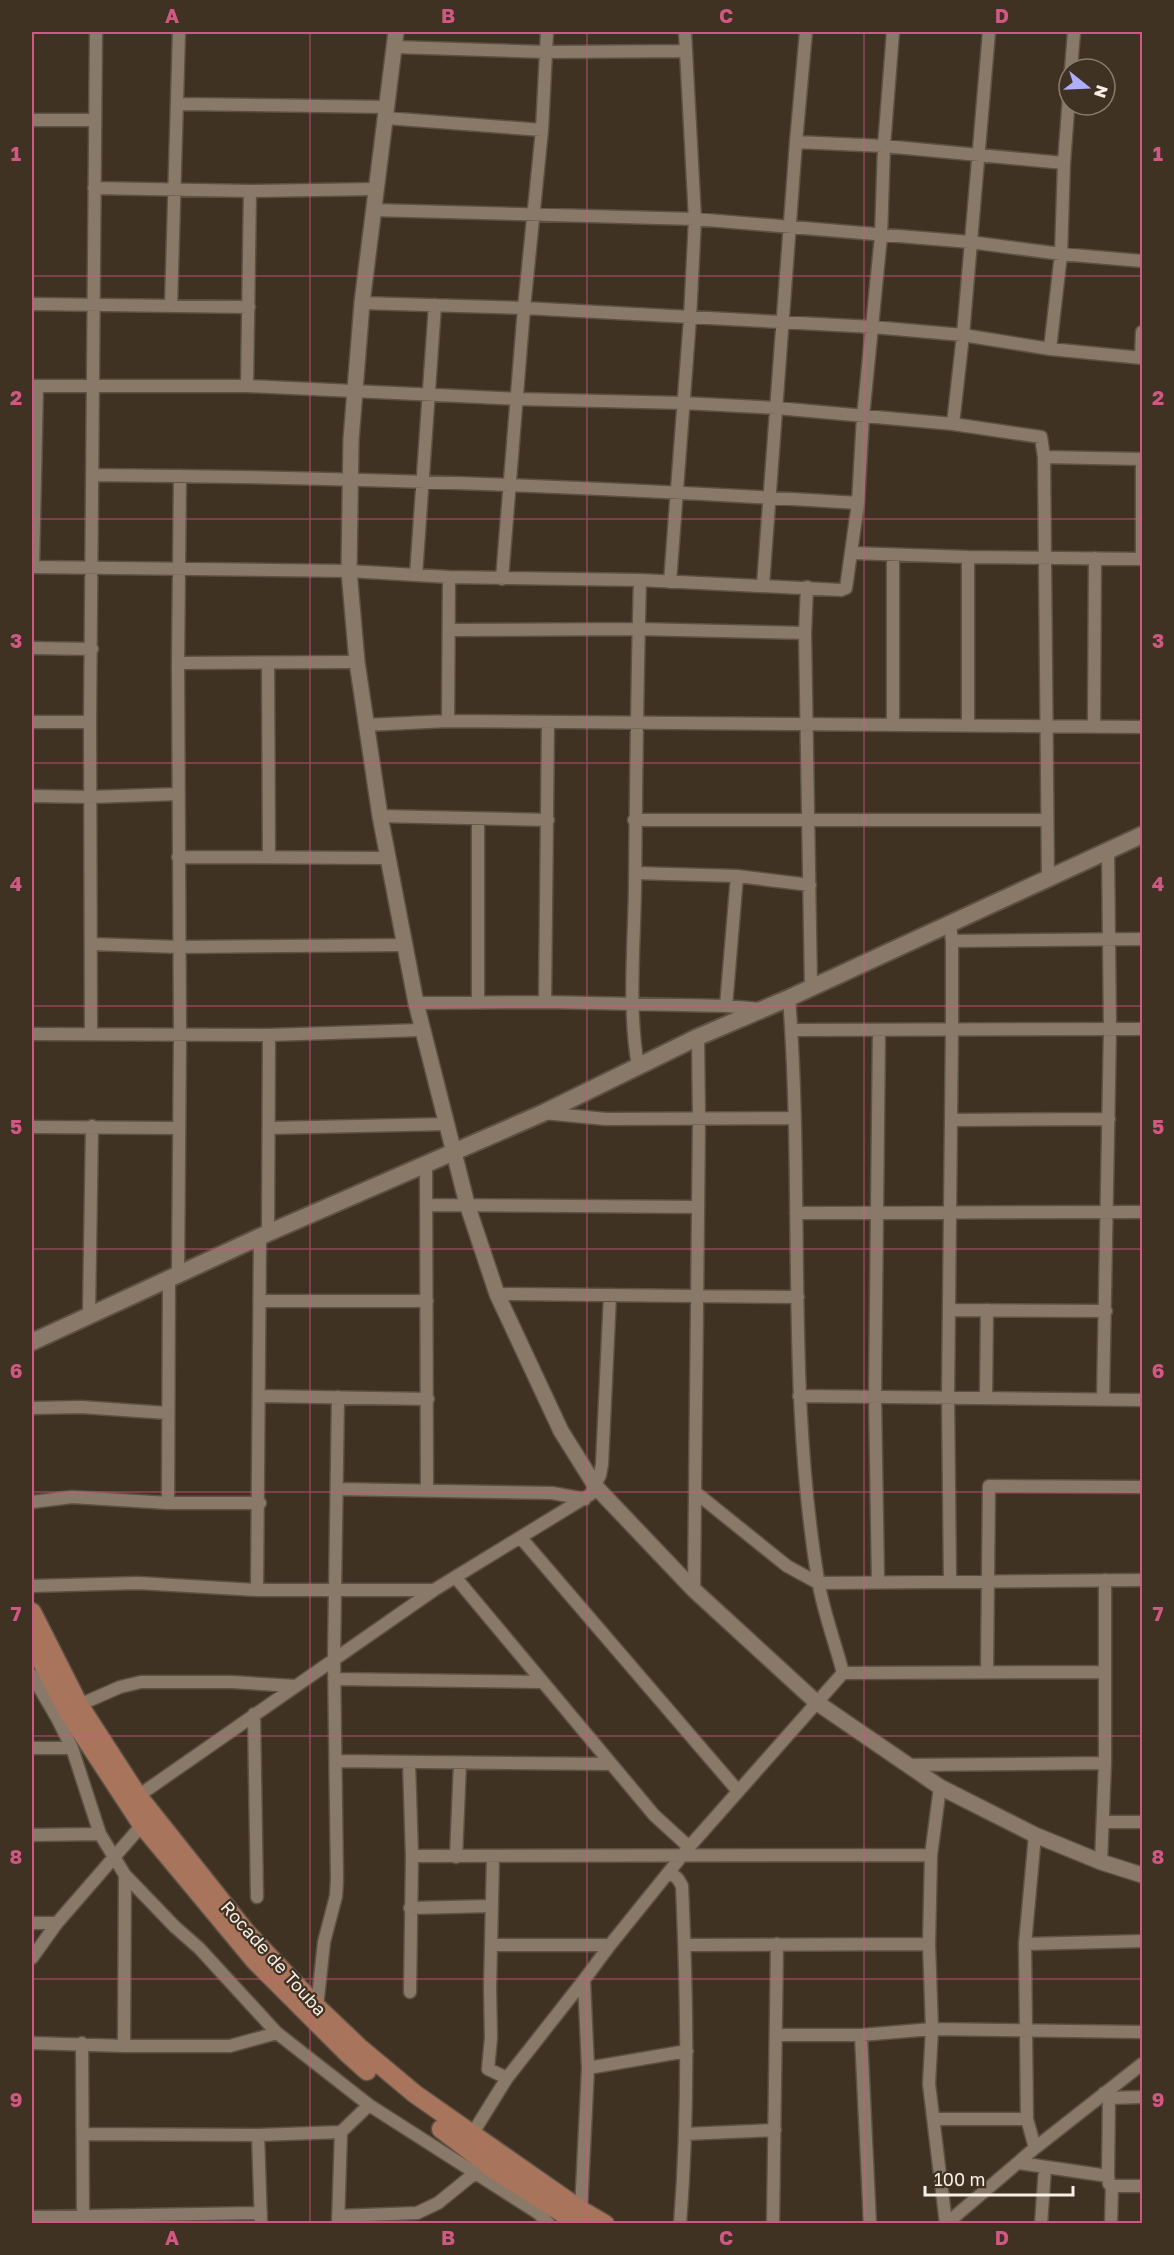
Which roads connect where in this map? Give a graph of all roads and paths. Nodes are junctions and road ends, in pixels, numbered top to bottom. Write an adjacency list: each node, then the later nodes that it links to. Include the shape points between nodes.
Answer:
1 (96, 32): 17 (street)
2 (179, 32): 13 (street)
3 (547, 32): 11 (street)
4 (685, 32): 10 (street)
5 (806, 32): 19 (street)
6 (893, 32): 20 (street)
7 (989, 32): 21 (street)
8 (1074, 32): 12 (street)
9 (395, 39): 11 (street); 14 (street)
10 (685, 51): 11 (street); 29 (street)
11 (546, 52): 18 (street)
12 (1072, 57)
13 (178, 104): 14 (street); 25 (street)
14 (387, 113): 18 (street); 24 (street)
15 (1067, 117): 22 (street)
16 (32, 120): 17 (street)
17 (94, 120): 23 (street)
18 (542, 130): 28 (street)
19 (795, 142): 20 (street); 30 (street)
20 (884, 146): 21 (street); 31 (street)
21 (978, 155): 22 (street); 32 (street)
22 (1064, 163): 33 (street)
23 (94, 188): 25 (street); 38 (street)
24 (375, 189): 26 (street); 27 (street)
25 (175, 190): 26 (street); 39 (street)
26 (250, 191): 40 (street)
27 (373, 210): 28 (street); 35 (street)
28 (533, 213): 29 (street); 41 (street)
29 (695, 219): 30 (street); 42 (street)
30 (791, 227): 31 (street); 43 (street)
31 (881, 236): 32 (street); 44 (street)
32 (970, 242): 33 (street); 46 (street)
33 (1061, 254): 34 (street); 47 (street)
34 (1143, 261)
35 (362, 303): 37 (street); 52 (street)
36 (32, 304): 38 (street)
37 (435, 305): 41 (street); 53 (street)
38 (94, 306): 39 (street); 49 (street)
39 (171, 306): 40 (street)
40 (249, 307): 51 (street)
41 (524, 308): 42 (street); 54 (street)
42 (690, 318): 43 (street); 55 (street)
43 (784, 321): 44 (street); 56 (street)
44 (873, 327): 46 (street); 57 (street)
45 (1143, 332): 48 (street)
46 (963, 335): 47 (street); 58 (street)
47 (1050, 349): 48 (street)
48 (1142, 358)
49 (93, 385): 50 (street); 51 (street); 61 (street)
50 (34, 386): 75 (street)
51 (247, 386): 52 (street)
52 (355, 390): 53 (street); 63 (street)
53 (430, 394): 54 (street); 64 (street)
54 (518, 399): 55 (street); 65 (street)
55 (684, 403): 56 (street); 66 (street)
56 (777, 408): 57 (street); 67 (street)
57 (863, 417): 58 (street); 68 (street)
58 (953, 424): 59 (street, via 1041,437)
59 (1044, 457): 60 (street); 72 (street)
60 (1142, 459): 74 (street)
61 (93, 475): 62 (street); 76 (street)
62 (180, 476): 63 (street); 77 (street)
63 (350, 479): 64 (street); 78 (street)
64 (422, 482): 65 (street); 79 (street)
65 (510, 485): 66 (street); 81 (street)
66 (676, 491): 67 (street); 83 (street)
67 (770, 497): 68 (street); 84 (street)
68 (858, 503): 69 (street)
69 (852, 553): 70 (street); 85 (street, via 846,588)
70 (893, 555): 71 (street); 99 (street)
71 (968, 557): 72 (street); 102 (street)
72 (1045, 558): 73 (street); 104 (street)
73 (1095, 558): 74 (street); 103 (street)
74 (1142, 559)
75 (32, 567): 76 (street)
76 (93, 568): 77 (street); 90 (street)
77 (179, 568): 78 (street); 92 (street)
78 (349, 571): 79 (street); 91 (street)
79 (416, 575): 80 (street)
80 (449, 577): 81 (street); 87 (street)
81 (502, 579): 82 (street)
82 (640, 580): 83 (street); 86 (street)
83 (670, 582): 84 (street)
84 (763, 585): 85 (street)
85 (807, 587): 88 (street)
86 (638, 629): 87 (street); 88 (street); 98 (street)
87 (449, 630): 94 (street)
88 (805, 633): 100 (street)
89 (32, 648): 90 (street)
90 (92, 649): 96 (street)
91 (357, 662): 93 (street); 101 (street)
92 (178, 663): 93 (street); 106 (street)
93 (268, 663): 117 (street)
94 (448, 721): 97 (street); 101 (street)
95 (32, 722): 96 (street)
96 (90, 722): 108 (street)
97 (548, 722): 98 (street); 112 (street)
98 (637, 722): 100 (street); 113 (street)
99 (893, 723): 100 (street); 102 (street)
100 (807, 724): 111 (street)
101 (366, 725): 109 (street)
102 (968, 726): 104 (street)
103 (1094, 726): 104 (street); 105 (street)
104 (1048, 727): 114 (street)
105 (1143, 727)
106 (178, 794): 108 (street); 118 (street)
107 (32, 796): 108 (street)
108 (91, 797): 127 (street)
109 (380, 816): 110 (street); 119 (street)
110 (478, 819): 112 (street); 132 (street)
111 (810, 819): 113 (street); 114 (street); 123 (street)
112 (548, 820): 133 (street)
113 (634, 820): 120 (street)
114 (1047, 820): 122 (street)
115 (1143, 835): 116 (main road)
116 (1108, 851): 122 (main road); 126 (street)
117 (269, 856): 118 (street); 119 (street)
118 (178, 857): 129 (street)
119 (387, 858): 128 (street)
120 (635, 873): 121 (street); 135 (street)
121 (737, 876): 123 (street); 136 (street)
122 (1048, 879): 124 (main road)
123 (810, 885): 130 (street)
124 (951, 933): 126 (street); 130 (main road); 138 (street)
125 (1143, 939): 126 (street)
126 (1109, 940): 139 (street)
127 (91, 944): 129 (street); 145 (street)
128 (404, 945): 129 (street); 134 (street)
129 (179, 946): 147 (street)
130 (811, 988): 131 (main road)
131 (789, 998): 137 (main road); 142 (street)
132 (478, 1001): 133 (street); 134 (street)
133 (545, 1002): 135 (street)
134 (416, 1003): 141 (street)
135 (633, 1006): 136 (street); 149 (street)
136 (726, 1006): 137 (street)
137 (763, 1010): 148 (main road)
138 (952, 1029): 139 (street); 143 (street); 154 (street)
139 (1110, 1029): 140 (street); 153 (street)
140 (1143, 1029)
141 (421, 1030): 146 (street); 155 (street)
142 (792, 1030): 143 (street); 151 (street)
143 (879, 1030): 168 (street)
144 (32, 1034): 145 (street)
145 (92, 1034): 147 (street)
146 (269, 1035): 147 (street); 159 (street)
147 (180, 1036): 158 (street)
148 (698, 1037): 149 (main road); 152 (street)
149 (638, 1066): 150 (main road)
150 (543, 1113): 152 (street, via 606,1119); 160 (main road)
151 (793, 1118): 152 (street); 167 (street)
152 (699, 1119): 164 (street)
153 (1109, 1119): 154 (street); 165 (street)
154 (951, 1120): 169 (street)
155 (448, 1124): 159 (street); 160 (street)
156 (92, 1126): 157 (street); 158 (street); 181 (street)
157 (32, 1127)
158 (179, 1128): 171 (street)
159 (269, 1128): 170 (street)
160 (454, 1153): 161 (main road); 162 (street)
161 (426, 1165): 163 (street); 170 (main road)
162 (467, 1204): 163 (street); 164 (street); 172 (street)
163 (427, 1205): 177 (street)
164 (698, 1207): 174 (street)
165 (1107, 1212): 166 (street); 169 (street); 180 (street)
166 (1143, 1212)
167 (796, 1213): 168 (street); 175 (street)
168 (878, 1213): 169 (street); 185 (street)
169 (951, 1213): 178 (street)
170 (264, 1235): 171 (main road); 176 (street)
171 (173, 1277): 181 (main road); 193 (street)
172 (497, 1294): 173 (street); 194 (street, via 561,1431)
173 (610, 1295): 174 (street); 194 (street, via 602,1464)
174 (696, 1296): 175 (street); 198 (street)
175 (798, 1297): 184 (street)
176 (260, 1301): 177 (street); 183 (street)
177 (427, 1301): 189 (street)
178 (950, 1310): 179 (street); 187 (street)
179 (987, 1310): 180 (street); 188 (street)
180 (1106, 1311): 190 (street)
181 (89, 1314): 182 (main road)
182 (32, 1342)
183 (260, 1396): 186 (street); 202 (street)
184 (800, 1396): 185 (street); 210 (street)
185 (875, 1396): 187 (street); 209 (street)
186 (338, 1397): 189 (street); 196 (street)
187 (948, 1397): 188 (street); 205 (street)
188 (986, 1398): 190 (street)
189 (428, 1399): 197 (street)
190 (1103, 1400): 191 (street)
191 (1143, 1400)
192 (32, 1407): 193 (street)
193 (167, 1413): 201 (street)
194 (596, 1487): 199 (street); 215 (street)
195 (1143, 1487): 206 (street, via 989,1486)
196 (338, 1489): 197 (street); 212 (street)
197 (426, 1489): 199 (street, via 552,1493)
198 (695, 1492): 210 (street, via 788,1566); 215 (street)
199 (585, 1499): 203 (street)
200 (32, 1502): 201 (street, via 72,1497)
201 (168, 1503): 202 (street)
202 (260, 1503): 213 (street)
203 (521, 1538): 204 (street); 238 (street)
204 (456, 1578): 214 (street); 224 (street)
205 (950, 1580): 206 (street); 209 (street)
206 (987, 1580): 207 (street); 219 (street)
207 (1105, 1580): 208 (street); 220 (street)
208 (1143, 1580)
209 (878, 1581): 210 (street)
210 (818, 1582): 221 (street)
211 (32, 1586): 213 (street, via 138,1583)
212 (336, 1589): 213 (street); 214 (street); 218 (street)
213 (257, 1590)
214 (434, 1590): 218 (street)
215 (694, 1590): 226 (street)
216 (32, 1612): 227 (main road, Rocade de Touba)
217 (32, 1643): 227 (main road, Rocade de Touba)
218 (334, 1658): 223 (street); 225 (street)
219 (987, 1671): 220 (street); 221 (street)
220 (1106, 1671): 234 (street)
221 (843, 1672): 226 (street)
222 (32, 1675): 227 (street)
223 (334, 1680): 224 (street); 231 (street)
224 (542, 1682): 235 (street)
225 (295, 1686): 227 (street, via 141,1682 120,1687); 228 (street)
226 (816, 1702): 236 (street); 238 (street)
227 (68, 1712): 230 (street); 239 (main road, Rocade de Touba); 242 (main road, Rocade de Touba)
228 (254, 1714): 239 (street); 256 (street)
229 (32, 1748): 230 (street)
230 (72, 1748): 243 (street)
231 (336, 1761): 232 (street); 271 (street, via 336,1896 324,1942)
232 (409, 1762): 233 (street); 248 (street)
233 (460, 1763): 235 (street); 249 (street)
234 (1105, 1763): 236 (street); 240 (street)
235 (610, 1764): 246 (street)
236 (908, 1765): 237 (street)
237 (940, 1787): 245 (street); 247 (street)
238 (738, 1791): 246 (street)
239 (138, 1796): 271 (main road, Rocade de Touba, via 247,1933)
240 (1103, 1822): 241 (street); 252 (street)
241 (1143, 1822)
242 (142, 1825): 251 (street); 304 (main road, Rocade de Touba, via 255,1961 348,2054 496,2170)
243 (100, 1834): 244 (street); 251 (street)
244 (32, 1835)
245 (1035, 1835): 252 (street); 264 (street)
246 (686, 1851): 247 (street); 250 (street); 253 (street)
247 (931, 1855): 263 (street)
248 (412, 1856): 249 (street); 258 (street)
249 (456, 1857): 250 (street)
250 (493, 1857): 257 (street)
251 (114, 1858): 254 (street); 260 (street)
252 (1101, 1862): 255 (street)
253 (670, 1872): 266 (street); 267 (street, via 682,1886)
254 (125, 1875): 274 (street); 280 (street)
255 (1143, 1875)
256 (257, 1898)
257 (491, 1906): 258 (street); 265 (street)
258 (410, 1908): 270 (street)
259 (32, 1923): 260 (street)
260 (57, 1923): 268 (street)
261 (1143, 1941): 264 (street)
262 (777, 1944): 263 (street); 267 (street); 276 (street)
263 (929, 1944): 272 (street)
264 (1025, 1944): 273 (street)
265 (491, 1945): 266 (street); 284 (street, via 488,2068)
266 (610, 1945): 269 (street)
267 (685, 1945): 281 (street)
268 (32, 1958)
269 (584, 1980): 283 (street); 284 (street)
270 (410, 1992)
271 (317, 2007): 295 (main road, Rocade de Touba, via 360,2048)
272 (932, 2029): 273 (street); 277 (street); 288 (street, via 929,2084)
273 (1027, 2031): 275 (street); 289 (street)
274 (277, 2032): 280 (street, via 230,2046); 287 (street)
275 (1143, 2032)
276 (777, 2035): 277 (street); 290 (street)
277 (861, 2036): 311 (street)
278 (32, 2043): 279 (street)
279 (82, 2043): 280 (street); 292 (street)
280 (124, 2046)
281 (687, 2051): 283 (street); 293 (street)
282 (1143, 2064): 285 (street)
283 (588, 2068): 304 (street)
284 (507, 2078): 295 (street)
285 (1107, 2095): 286 (street); 296 (street); 300 (street)
286 (1143, 2097)
287 (369, 2105): 291 (street); 299 (street)
288 (933, 2119): 289 (street); 312 (street)
289 (1027, 2119): 296 (street)
290 (775, 2130): 293 (street); 310 (street)
291 (341, 2132): 294 (street); 306 (street)
292 (83, 2134): 294 (street); 302 (street)
293 (685, 2134): 309 (street)
294 (258, 2135): 305 (street)
295 (471, 2136): 304 (main road, Rocade de Touba)
296 (1035, 2148): 297 (street)
297 (1019, 2163): 298 (street); 312 (street)
298 (1045, 2168): 300 (street); 313 (street)
299 (475, 2173): 306 (street, via 438,2203 417,2213); 307 (street)
300 (1110, 2181): 301 (street); 314 (street)
301 (1143, 2186)
302 (83, 2215): 303 (street); 305 (street)
303 (32, 2217)
304 (580, 2217): 308 (main road, Rocade de Touba)
305 (261, 2218)
306 (338, 2220)
307 (549, 2223)
308 (605, 2223)
309 (680, 2223)
310 (773, 2223)
311 (870, 2223)
312 (946, 2223)
313 (1041, 2223)
314 (1111, 2223)

